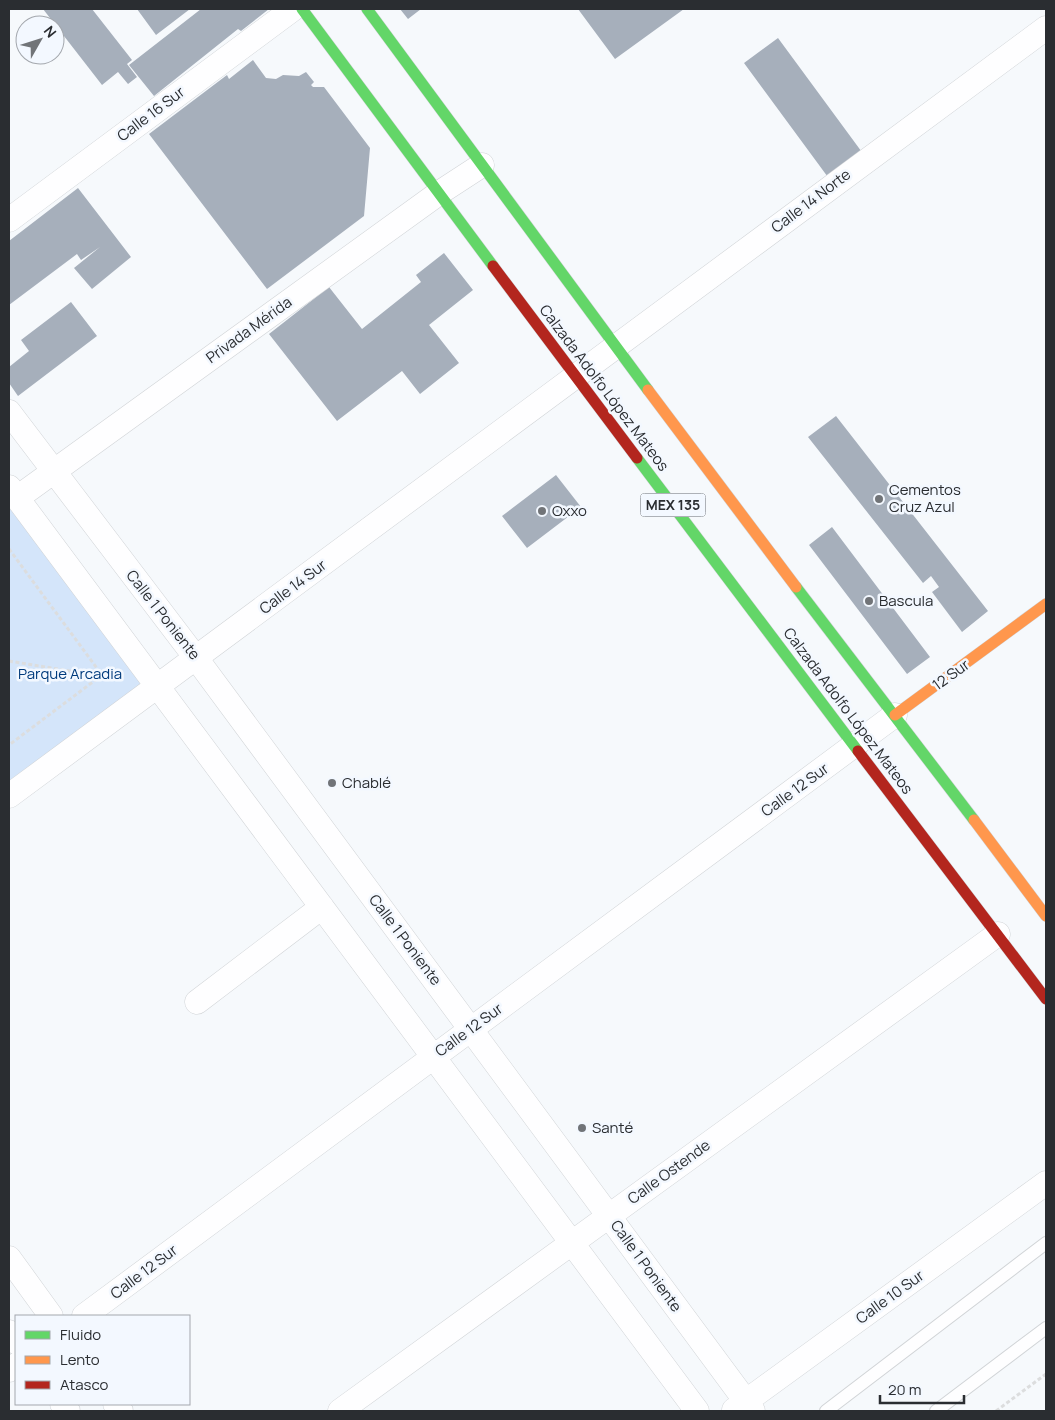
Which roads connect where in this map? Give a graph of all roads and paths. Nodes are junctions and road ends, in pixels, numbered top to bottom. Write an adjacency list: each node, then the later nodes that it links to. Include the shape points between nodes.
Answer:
1 (367, 9): 4 (main road, MEX 135)
2 (292, 10): 5 (main road, Calzada Adolfo López Mateos / MEX 135); 6 (street, Calle 16 Sur)
3 (1046, 28): 7 (street, Calle 14 Norte)
4 (482, 165): 5 (street, Privada Mérida); 7 (main road, MEX 135)
5 (439, 193): 8 (main road, Calzada Adolfo López Mateos / MEX 135); 10 (street, Privada Mérida)
6 (9, 220)
7 (615, 347): 8 (street, Calle 14 Norte); 18 (main road, MEX 135)
8 (576, 377): 14 (street, Calle 14 Sur); 20 (main road, Calzada Adolfo López Mateos / MEX 135)
9 (9, 412): 10 (street, Calle 1 Poniente)
10 (53, 472): 11 (street, Privada Mérida); 14 (street, Calle 1 Poniente)
11 (13, 492): 17 (street)
12 (9, 549): 16 (path)
13 (1046, 604): 18 (main road, 12 Sur)
14 (196, 658): 17 (street, Calle 14 Sur); 27 (street, Calle 1 Poniente)
15 (9, 660): 16 (path)
16 (102, 675): 17 (path); 19 (path)
17 (158, 687): 21 (street, Calle 14 Sur); 22 (street)
18 (895, 715): 20 (street, 12 Sur); 23 (main road, MEX 135)
19 (9, 745)
20 (855, 746): 24 (main road, Calzada Adolfo López Mateos / MEX 135); 27 (street, Calle 12 Sur)
21 (9, 796)
22 (322, 908): 26 (street); 28 (street)
23 (1046, 916)
24 (998, 934): 25 (main road, Calzada Adolfo López Mateos / MEX 135); 30 (street, Calle Ostende)
25 (1046, 999)
26 (197, 1002)
27 (471, 1028): 28 (street, Calle 12 Sur); 30 (street, Calle 1 Poniente)
28 (433, 1057): 31 (street); 35 (street, Calle 12 Sur)
29 (1046, 1183): 38 (street, Calle 10 Sur)
30 (609, 1216): 31 (street, Calle Ostende); 38 (street, Calle 1 Poniente)
31 (572, 1243): 39 (street, Calle Ostende); 40 (street)
32 (1046, 1243): 41 (lane)
33 (9, 1258): 34 (street)
34 (50, 1315)
35 (85, 1315)
36 (1046, 1328): 42 (lane)
37 (1046, 1374): 43 (path)
38 (744, 1408)
39 (340, 1411)
40 (697, 1411)
41 (826, 1411)
42 (936, 1411)
43 (996, 1411)

